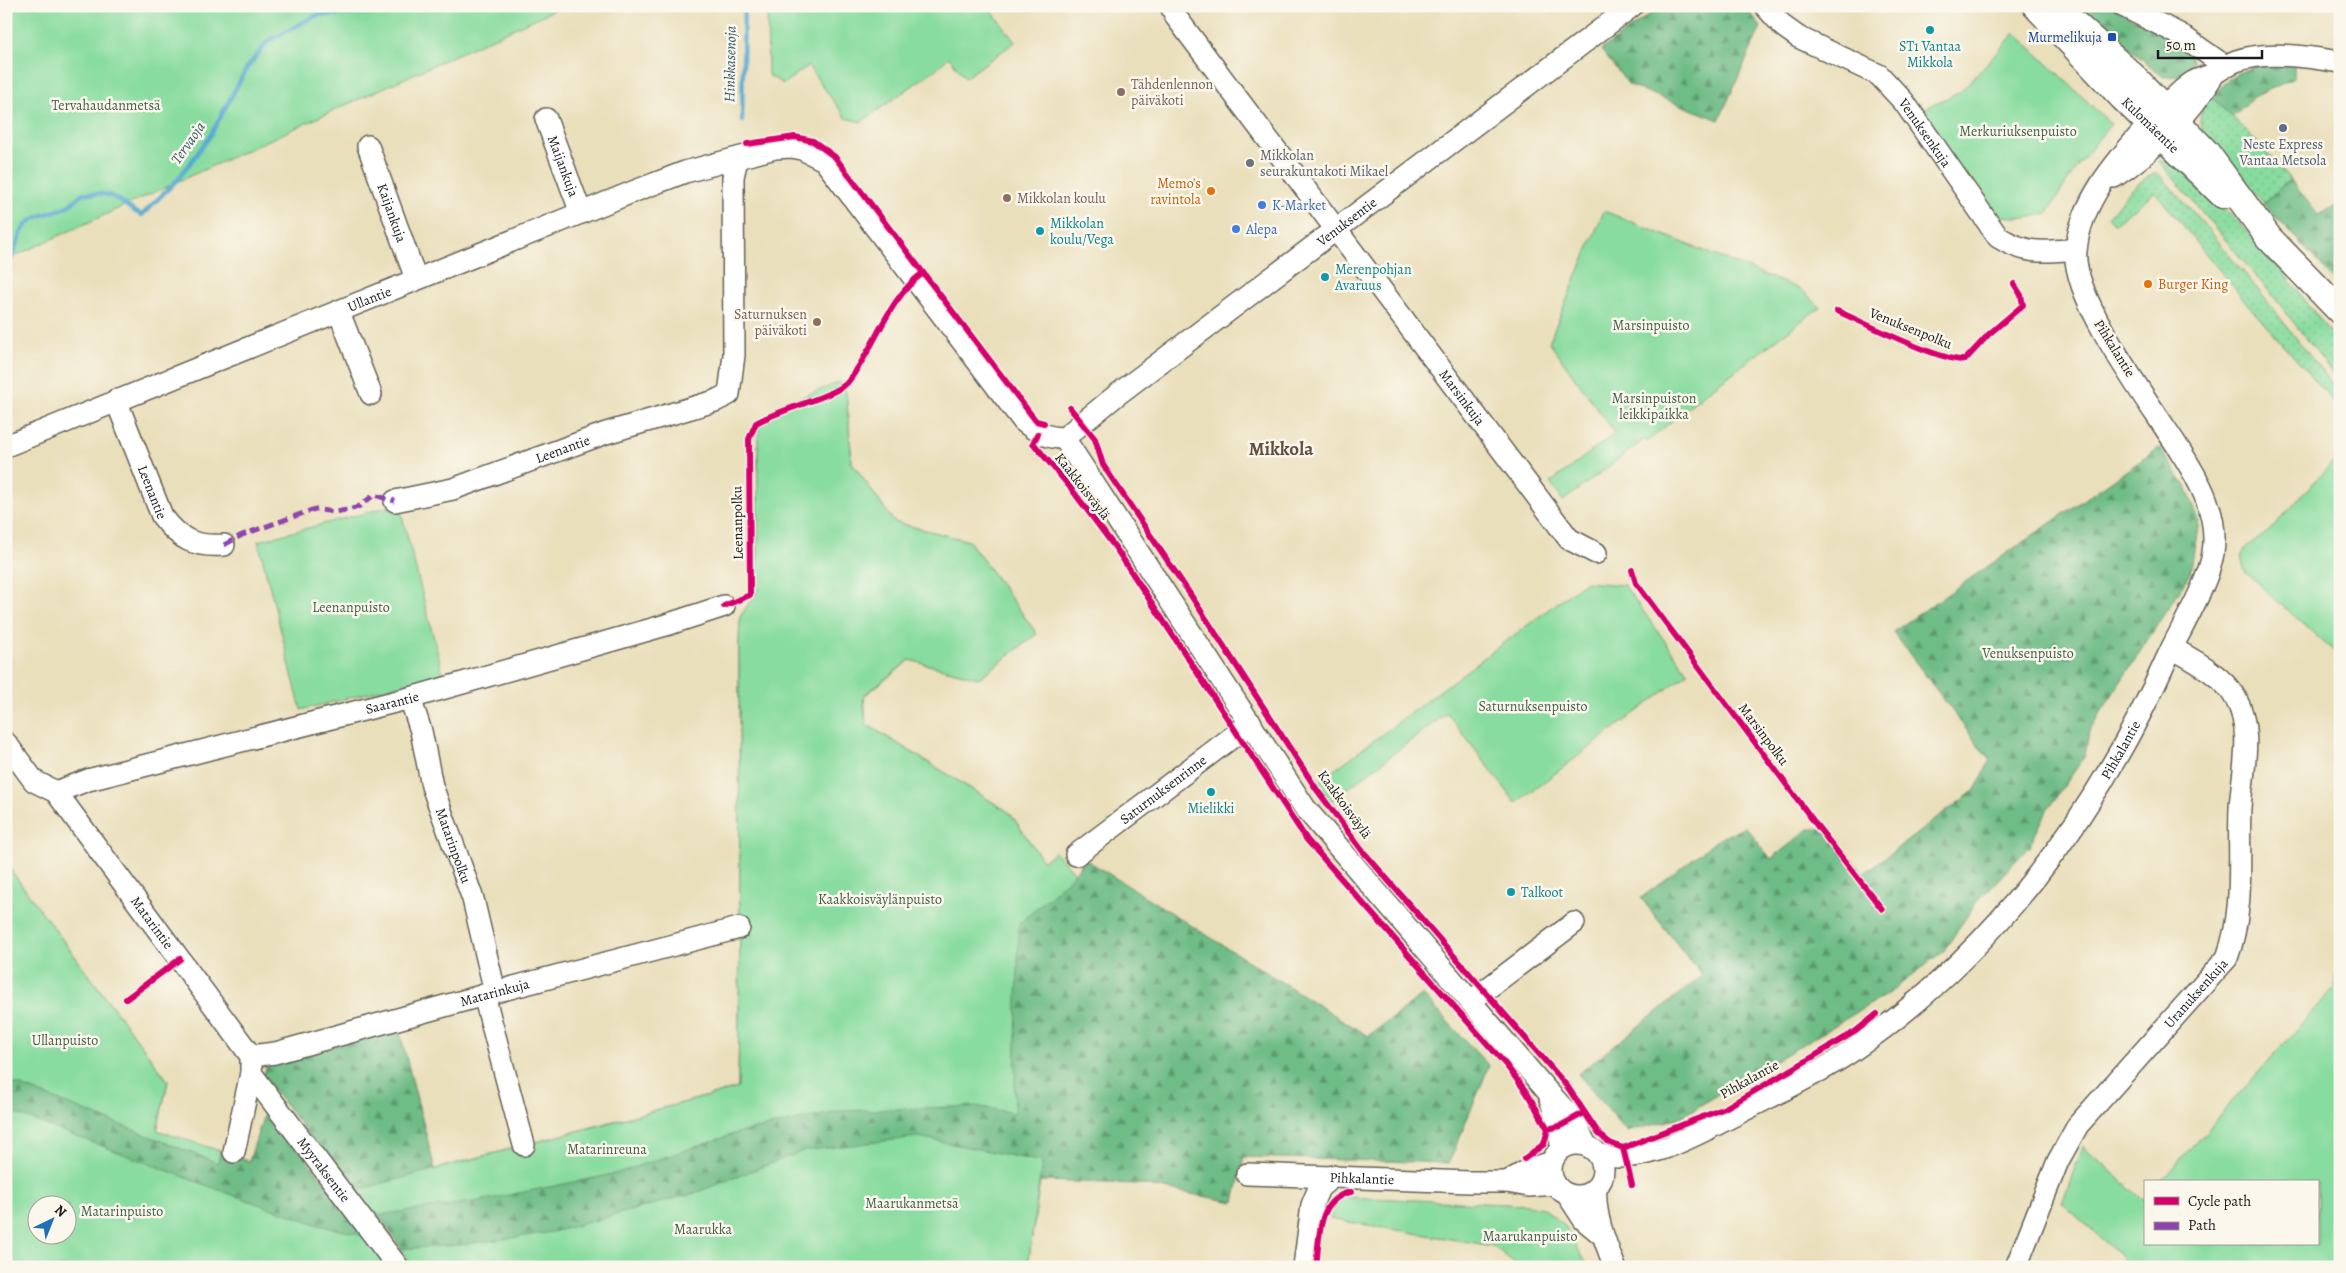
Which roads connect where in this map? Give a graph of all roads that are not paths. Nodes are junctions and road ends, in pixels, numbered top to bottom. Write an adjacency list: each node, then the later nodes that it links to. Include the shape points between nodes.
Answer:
1 (1171, 6): 14 (street, Marsinkuja)
2 (1632, 6): 14 (street, Venuksentie)
3 (1765, 6): 16 (street, Venuksenkuja, via 1798,37 1878,75 1890,85 1998,237 2027,251)
4 (2036, 6): 10 (main road, Kulomäentie)
5 (2055, 6): 10 (main road, Kulomäentie, via 2134,78)
6 (2123, 6): 8 (street, via 2181,34)
7 (2340, 62): 8 (street, via 2254,56)
8 (2219, 70): 10 (street, via 2192,82)
9 (546, 119): 13 (street, Maijankuja)
10 (2164, 123): 15 (main road, Kulomäentie); 16 (street, Pihkalantie, via 2138,160 2103,184 2092,198 2084,214)
11 (368, 146): 17 (street, Kaijankuja)
12 (737, 159): 13 (street, Ullantie, via 685,172); 23 (street, Kaakkoisväylä, via 791,147 824,160 1023,421 1038,434); 25 (street, Leenantie, via 733,177 734,355 729,394 597,436 453,488)
13 (582, 213): 17 (street, Ullantie)
14 (1336, 230): 23 (street, Venuksentie); 27 (street, Marsinkuja, via 1569,540)
15 (2277, 248): 18 (main road, Kulomäentie); 20 (main road, Kulomäentie)
16 (2076, 250): 29 (street, Pihkalantie, via 2076,271 2092,311 2196,475 2213,519 2213,554 2207,575)
17 (416, 279): 19 (street, Ullantie)
18 (2340, 311)
19 (339, 312): 21 (street); 22 (street, Ullantie)
20 (2340, 328)
21 (371, 394)
22 (116, 400): 24 (street, Ullantie); 26 (street, Leenantie, via 162,516 188,541 205,546)
23 (1064, 438): 31 (street, Kaakkoisväylä)
24 (6, 446)
25 (396, 501)
26 (224, 545)
27 (1596, 553)
28 (724, 606): 30 (street, Saarantie)
29 (2172, 648): 44 (street, Pihkalantie, via 2103,783 2052,857 2003,918 1947,974 1887,1025 1825,1068 1695,1135); 55 (street, Uranuksenkuja, via 2220,680 2236,699 2243,716 2245,744 2240,807 2239,911 2235,937 2228,958 2078,1125 2058,1161)
30 (410, 698): 33 (street, Saarantie, via 88,780); 37 (street, Matarinpolku, via 432,786 473,899)
31 (1250, 723): 34 (street, Saturnuksenrinne); 38 (street, Kaakkoisväylä, via 1305,808)
32 (6, 743): 33 (street, Matarintie, via 34,781)
33 (56, 792): 39 (street, Matarintie)
34 (1076, 855)
35 (1574, 923): 38 (street)
36 (739, 928): 37 (street, Matarinkuja)
37 (490, 993): 39 (street, Matarinkuja, via 275,1054); 41 (street, Matarinpolku)
38 (1471, 1001): 40 (street, Kaakkoisväylä)
39 (251, 1064): 43 (street); 52 (street, Myyraksentie)
40 (1548, 1092): 42 (street, Kaakkoisväylä, via 1573,1119); 45 (street, Kaakkoisväylä, via 1560,1126)
41 (524, 1146)
42 (1592, 1150): 44 (street, Pihkalantie, via 1611,1158); 45 (street, via 1573,1144); 49 (street, via 1603,1166)
43 (234, 1152)
44 (1653, 1152): 49 (street, Pihkalantie, via 1627,1170)
45 (1557, 1155): 48 (street, Pihkalantie); 50 (street, via 1551,1173)
46 (1248, 1174): 47 (street, Pihkalantie)
47 (1333, 1176): 48 (street, Pihkalantie); 53 (street, via 1320,1188 1312,1205)
48 (1506, 1182): 50 (street, Pihkalantie)
49 (1599, 1183): 50 (street, via 1582,1195); 51 (street, via 1595,1198)
50 (1561, 1189): 51 (street, via 1584,1220)
51 (1602, 1234): 54 (street)
52 (398, 1267)
53 (1304, 1267)
54 (1615, 1267)
55 (2016, 1267)

